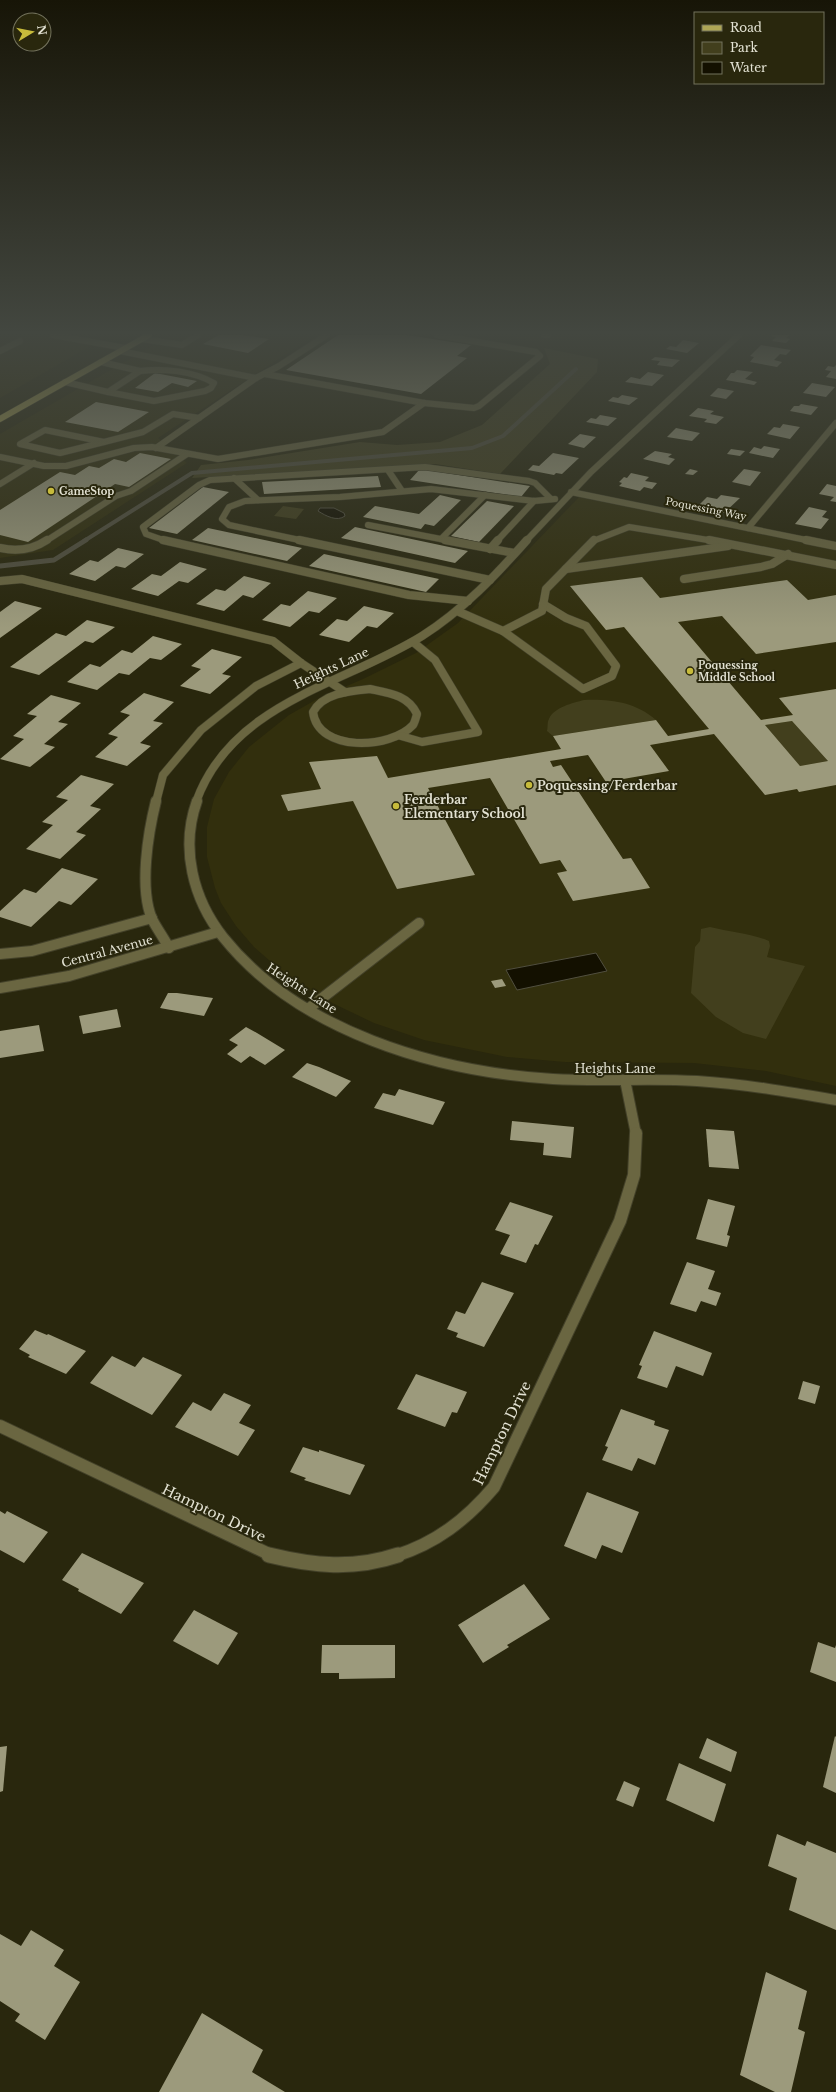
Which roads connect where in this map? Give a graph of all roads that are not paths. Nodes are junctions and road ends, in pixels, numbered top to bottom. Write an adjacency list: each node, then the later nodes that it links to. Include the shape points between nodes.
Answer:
1 (40, 433): 8 (street, via 20,444 60,453)
2 (58, 433): 8 (street)
3 (141, 433): 8 (street)
4 (178, 433): 9 (street)
5 (380, 433): 10 (street, via 218,459)
6 (635, 433): 19 (street, Heights Lane)
7 (828, 433): 26 (street)
8 (104, 442)
9 (156, 448): 10 (street); 12 (street, via 134,448 66,466)
10 (187, 454): 30 (street, via 131,491 116,496 44,542 28,549 14,551)
11 (0, 457): 12 (street)
12 (34, 464): 15 (street)
13 (388, 470): 16 (street); 18 (street); 21 (street, via 435,467 529,481 535,483)
14 (0, 474): 15 (street)
15 (11, 477): 17 (street)
16 (234, 478): 23 (street); 39 (street, via 210,480 199,485 143,527 146,534 169,542 409,595)
17 (0, 484)
18 (402, 491): 20 (street, via 431,489); 23 (street, via 340,497)
19 (571, 492): 22 (street, Heights Lane); 26 (street, Poquessing Way)
20 (485, 495): 24 (street); 27 (street)
21 (551, 499): 22 (street); 24 (street)
22 (564, 499): 32 (street, Heights Lane)
23 (258, 500): 37 (street, via 234,504 224,513 222,519 230,525)
24 (534, 501): 31 (street)
25 (368, 525): 27 (street)
26 (748, 528): 29 (street, Poquessing Way)
27 (441, 539): 31 (street)
28 (738, 545): 33 (street); 35 (street); 35 (street, via 629,528 594,540)
29 (836, 546)
30 (0, 548)
31 (490, 549): 32 (street)
32 (514, 553): 37 (street, Heights Lane)
33 (788, 554): 34 (street); 36 (street, via 772,564)
34 (836, 565)
35 (566, 569): 40 (street, via 546,589)
36 (684, 579)
37 (490, 580): 39 (street, Heights Lane)
38 (0, 581): 44 (street, via 22,579 273,641)
39 (468, 602): 41 (street, Heights Lane)
40 (543, 604): 42 (street, via 542,611); 42 (street, via 586,626 616,666 612,676 583,689)
41 (457, 611): 42 (street); 43 (street, Heights Lane)
42 (503, 631)
43 (413, 642): 45 (street, Heights Lane); 47 (street, via 435,660 478,732 422,742)
44 (301, 663): 45 (street); 48 (street, via 256,686 201,730 163,775 149,828 145,893)
45 (330, 681): 46 (street); 50 (street, Heights Lane, via 310,689 263,718 235,742 205,782 192,812 189,827 189,859 196,892)
46 (345, 692): 47 (street, via 370,689 387,691 412,703 417,711 417,720); 47 (street, via 324,700 316,708 313,717 316,726 324,734 359,743 387,741)
47 (401, 736)
48 (152, 918): 51 (street); 52 (street, via 32,951)
49 (420, 923): 54 (street)
50 (218, 932): 51 (street, Central Avenue); 54 (street, Heights Lane, via 254,971)
51 (169, 948): 53 (street, Central Avenue, via 69,976)
52 (0, 954)
53 (0, 988)
54 (308, 1009): 55 (street, Heights Lane, via 339,1026 393,1048 480,1071 542,1079)
55 (625, 1080): 56 (street, Heights Lane, via 713,1082 791,1091); 57 (street, Hampton Drive, via 636,1137 636,1168 628,1200 617,1226 494,1487 481,1505 454,1529 422,1548 385,1561 345,1566 306,1564 268,1555)
56 (836, 1100)
57 (0, 1426)

